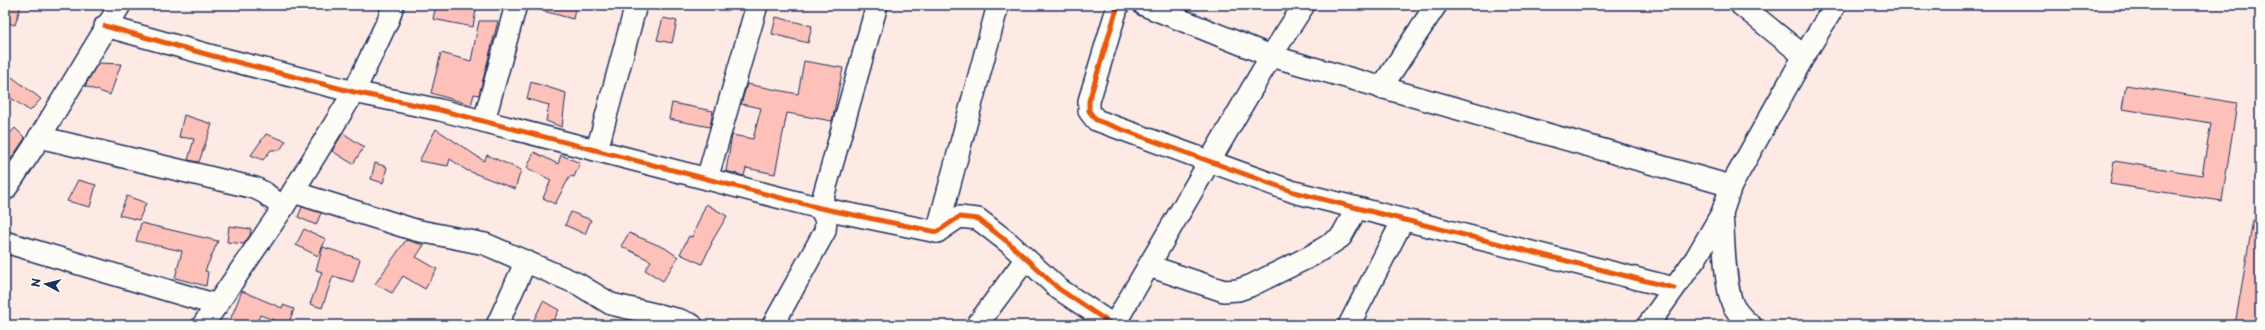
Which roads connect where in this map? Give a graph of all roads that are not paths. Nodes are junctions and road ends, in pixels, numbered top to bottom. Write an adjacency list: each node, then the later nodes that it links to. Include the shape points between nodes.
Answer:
1 (120, 5): 14 (street)
2 (393, 5): 18 (street)
3 (516, 5): 19 (street)
4 (636, 5): 21 (street)
5 (756, 5): 23 (street)
6 (877, 5): 27 (street)
7 (998, 5): 31 (street)
8 (1118, 5): 22 (street, via 1089,111 1096,120)
9 (1144, 5): 15 (street)
10 (1304, 5): 15 (street)
11 (1436, 5): 17 (street)
12 (1741, 5): 16 (street)
13 (1835, 5): 16 (street)
14 (105, 26): 18 (street); 20 (street)
15 (1271, 56): 17 (street); 22 (street)
16 (1804, 56): 24 (street)
17 (1381, 88): 24 (street)
18 (354, 92): 19 (street); 26 (street)
19 (484, 121): 21 (street)
20 (39, 138): 25 (street); 26 (street, via 255,188)
21 (597, 150): 23 (street)
22 (1209, 160): 28 (street, via 1294,192); 35 (street)
23 (706, 179): 27 (street)
24 (1730, 186): 29 (street)
25 (5, 190)
26 (288, 200): 34 (street, via 485,244); 37 (street)
27 (820, 208): 31 (street); 41 (street, via 826,220 825,231)
28 (1357, 208): 30 (street); 35 (street, via 1337,240 1311,256 1244,288 1224,290)
29 (1722, 213): 36 (street, via 1696,258); 46 (street, via 1729,292 1734,306)
30 (1403, 220): 36 (street); 44 (street)
31 (937, 232): 33 (street, via 959,217 978,219)
32 (5, 242): 37 (street)
33 (1026, 260): 42 (street); 43 (street, via 1059,289)
34 (526, 261): 39 (street); 40 (street, via 578,284 615,306)
35 (1149, 266): 43 (street)
36 (1674, 288): 45 (street)
37 (217, 305): 38 (street)
38 (203, 325)
39 (497, 325)
40 (692, 325)
41 (773, 325)
42 (977, 325)
43 (1114, 325)
44 (1348, 325)
45 (1648, 325)
46 (1751, 325)

